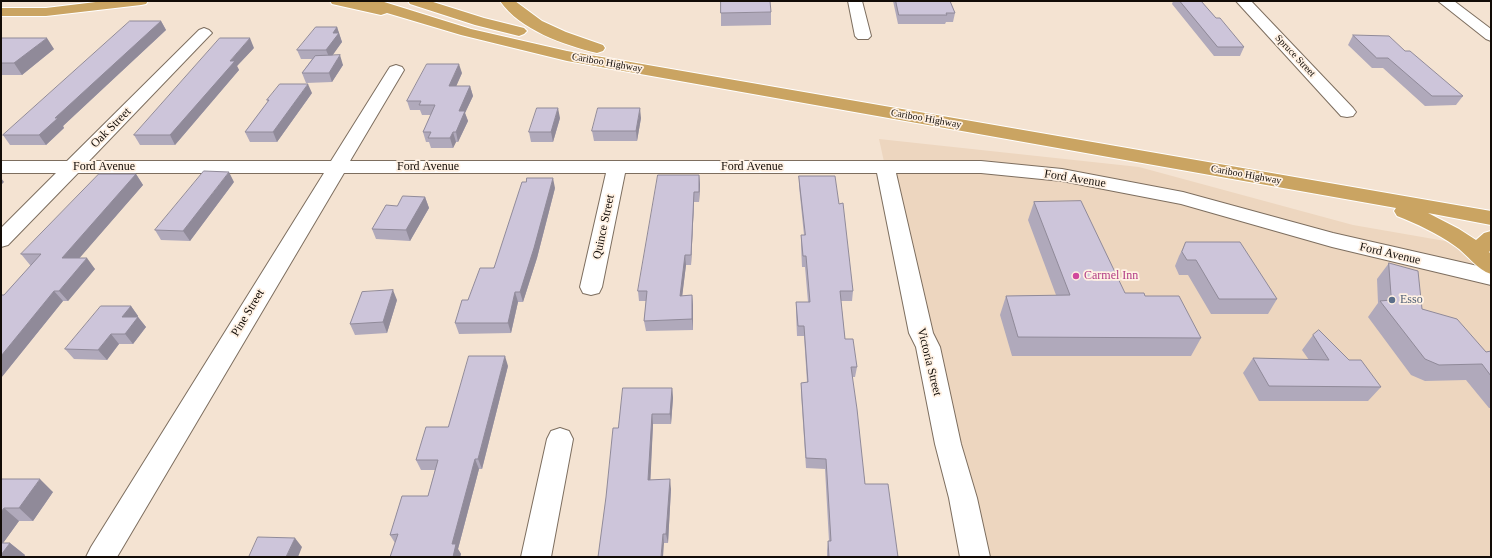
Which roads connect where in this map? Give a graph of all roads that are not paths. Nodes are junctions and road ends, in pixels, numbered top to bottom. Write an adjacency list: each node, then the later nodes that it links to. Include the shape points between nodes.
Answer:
1 (71, 1): 10 (highway, via 34,4)
2 (142, 1): 11 (highway, via 46,12)
3 (337, 1): 12 (highway)
4 (367, 1): 12 (highway, Cariboo Highway)
5 (415, 1): 16 (highway, Cariboo Highway, via 480,22)
6 (507, 1): 16 (highway, via 532,22)
7 (855, 1): 14 (street)
8 (1243, 1): 18 (street, Spruce Street)
9 (1445, 1): 15 (street)
10 (1, 2)
11 (1, 12)
12 (417, 19): 24 (highway, Cariboo Highway, via 486,39 567,56)
13 (204, 33): 21 (street, Oak Street)
14 (863, 36)
15 (1491, 36)
16 (597, 48): 25 (highway, Cariboo Highway)
17 (396, 70): 22 (street, Pine Street)
18 (1347, 112)
19 (885, 166): 23 (street, Ford Avenue); 30 (street, Ford Avenue, via 981,168 1062,175 1183,198 1332,240); 35 (street, Victoria Street, via 921,333 928,347)
20 (1, 167): 21 (street, Ford Avenue)
21 (71, 167): 22 (street, Ford Avenue); 27 (street, Oak Street)
22 (336, 167): 23 (street, Ford Avenue); 33 (street, Pine Street)
23 (617, 167): 31 (street, Quince Street)
24 (1362, 196): 26 (highway, Cariboo Highway); 28 (highway, via 1425,219 1457,237)
25 (1491, 203)
26 (1491, 218)
27 (1, 240)
28 (1484, 245): 29 (highway)
29 (1491, 268)
30 (1491, 277)
31 (591, 287)
32 (560, 439): 34 (street)
33 (101, 557)
34 (536, 557)
35 (975, 557)

